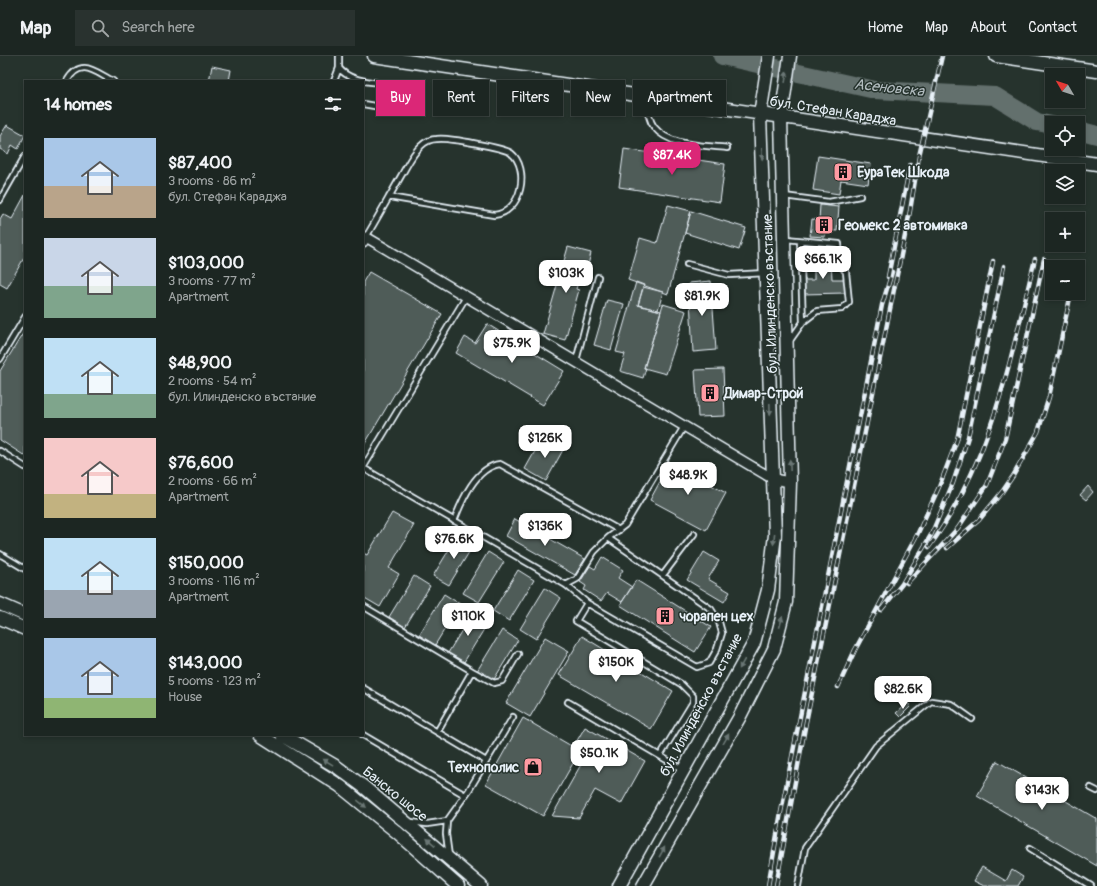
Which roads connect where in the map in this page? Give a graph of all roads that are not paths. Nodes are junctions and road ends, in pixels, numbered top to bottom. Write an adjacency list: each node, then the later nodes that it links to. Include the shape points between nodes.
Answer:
1 (339, 56): 7 (lane)
2 (374, 56): 13 (main road, бул. Стефан Караджа)
3 (769, 56): 17 (main road, бул. Илинденско въстание)
4 (790, 56): 19 (main road, бул. Илинденско въстание, one-way to 4)
5 (996, 56): 6 (main road)
6 (1034, 59): 8 (main road)
7 (339, 68): 11 (lane); 12 (lane, via 349,77)
8 (1097, 71)
9 (68, 80): 10 (lane, via 74,71 86,67)
10 (111, 80)
11 (334, 80)
12 (376, 82)
13 (633, 95)
14 (364, 104): 15 (lane)
15 (376, 106)
16 (726, 110): 17 (main road, бул. Стефан Караджа)
17 (760, 115): 19 (main road, бул. Стефан Караджа); 31 (main road, бул. Илинденско въстание, one-way to 31)
18 (650, 116): 20 (lane, via 654,126 665,136 679,142)
19 (781, 118): 22 (main road, бул. Стефан Караджа); 23 (main road, бул. Илинденско въстание)
20 (727, 148)
21 (24, 158): 26 (lane)
22 (1097, 164)
23 (782, 196): 24 (lane, via 829,202); 27 (main road, бул. Илинденско въстание)
24 (860, 196)
25 (389, 197): 25 (lane, via 414,153 428,141 437,138 505,150 517,160 521,175 519,195 512,207 502,214 494,215); 28 (lane)
26 (0, 200)
27 (784, 239): 29 (lane); 36 (main road, бул. Илинденско въстание)
28 (364, 240): 33 (street)
29 (800, 241): 35 (lane); 35 (lane, via 839,244 840,264 846,272 849,302 842,309 817,310)
30 (687, 264): 31 (lane, via 729,275)
31 (766, 273): 44 (main road, бул. Илинденско въстание, one-way to 44)
32 (598, 277): 38 (lane)
33 (466, 297): 38 (street); 42 (lane)
34 (24, 319): 37 (lane)
35 (803, 322): 36 (lane)
36 (786, 346): 45 (main road, бул. Илинденско въстание, one-way to 36)
37 (0, 359)
38 (576, 361): 39 (street)
39 (685, 425): 44 (street); 47 (lane, via 625,525)
40 (0, 451): 41 (lane)
41 (24, 466)
42 (364, 466)
43 (364, 469): 46 (lane)
44 (773, 479): 45 (street); 72 (main road, бул. Илинденско въстание, one-way to 72, via 775,535 768,590 754,643)
45 (790, 482): 83 (main road, бул. Илинденско въстание, one-way to 45, via 739,718 774,650 786,602)
46 (454, 521): 47 (lane, via 461,504 483,471 491,465 500,464); 53 (lane)
47 (619, 530): 49 (lane)
48 (694, 534): 52 (lane)
49 (608, 538): 52 (lane); 53 (lane, via 594,552 577,579)
50 (0, 554): 51 (lane)
51 (24, 568)
52 (663, 575): 54 (lane, via 711,609 719,622 722,633 709,663 697,667)
53 (566, 585): 54 (lane)
54 (587, 603): 70 (lane, via 576,621 681,684 693,696 693,702)
55 (0, 604): 57 (main road)
56 (364, 607): 61 (lane)
57 (24, 615)
58 (0, 618): 59 (main road)
59 (24, 629)
60 (518, 654): 61 (lane, via 502,681 498,683 494,684)
61 (472, 670): 66 (lane)
62 (364, 689): 66 (lane)
63 (568, 702): 70 (lane)
64 (513, 717): 71 (lane)
65 (972, 719): 84 (lane, via 951,704 931,701 876,746 805,848)
66 (437, 732): 71 (lane)
67 (262, 736): 80 (main road, Банско шосе, one-way to 80, via 340,786)
68 (284, 736): 76 (main road, Банско шосе, one-way to 68, via 337,767)
69 (364, 736): 75 (lane)
70 (660, 756): 72 (lane)
71 (486, 761): 75 (lane)
72 (684, 769): 82 (main road, бул. Илинденско въстание)
73 (1091, 788): 74 (lane)
74 (1097, 791)
75 (465, 795): 77 (lane)
76 (407, 821): 77 (lane, via 427,824); 79 (main road, Банско шосе, one-way to 76)
77 (447, 821): 79 (lane)
78 (1030, 848): 85 (lane)
79 (450, 860): 81 (main road, Банско шосе)
80 (458, 886)
81 (481, 886)
82 (619, 886)
83 (643, 886)
84 (798, 886)
85 (1091, 886)

